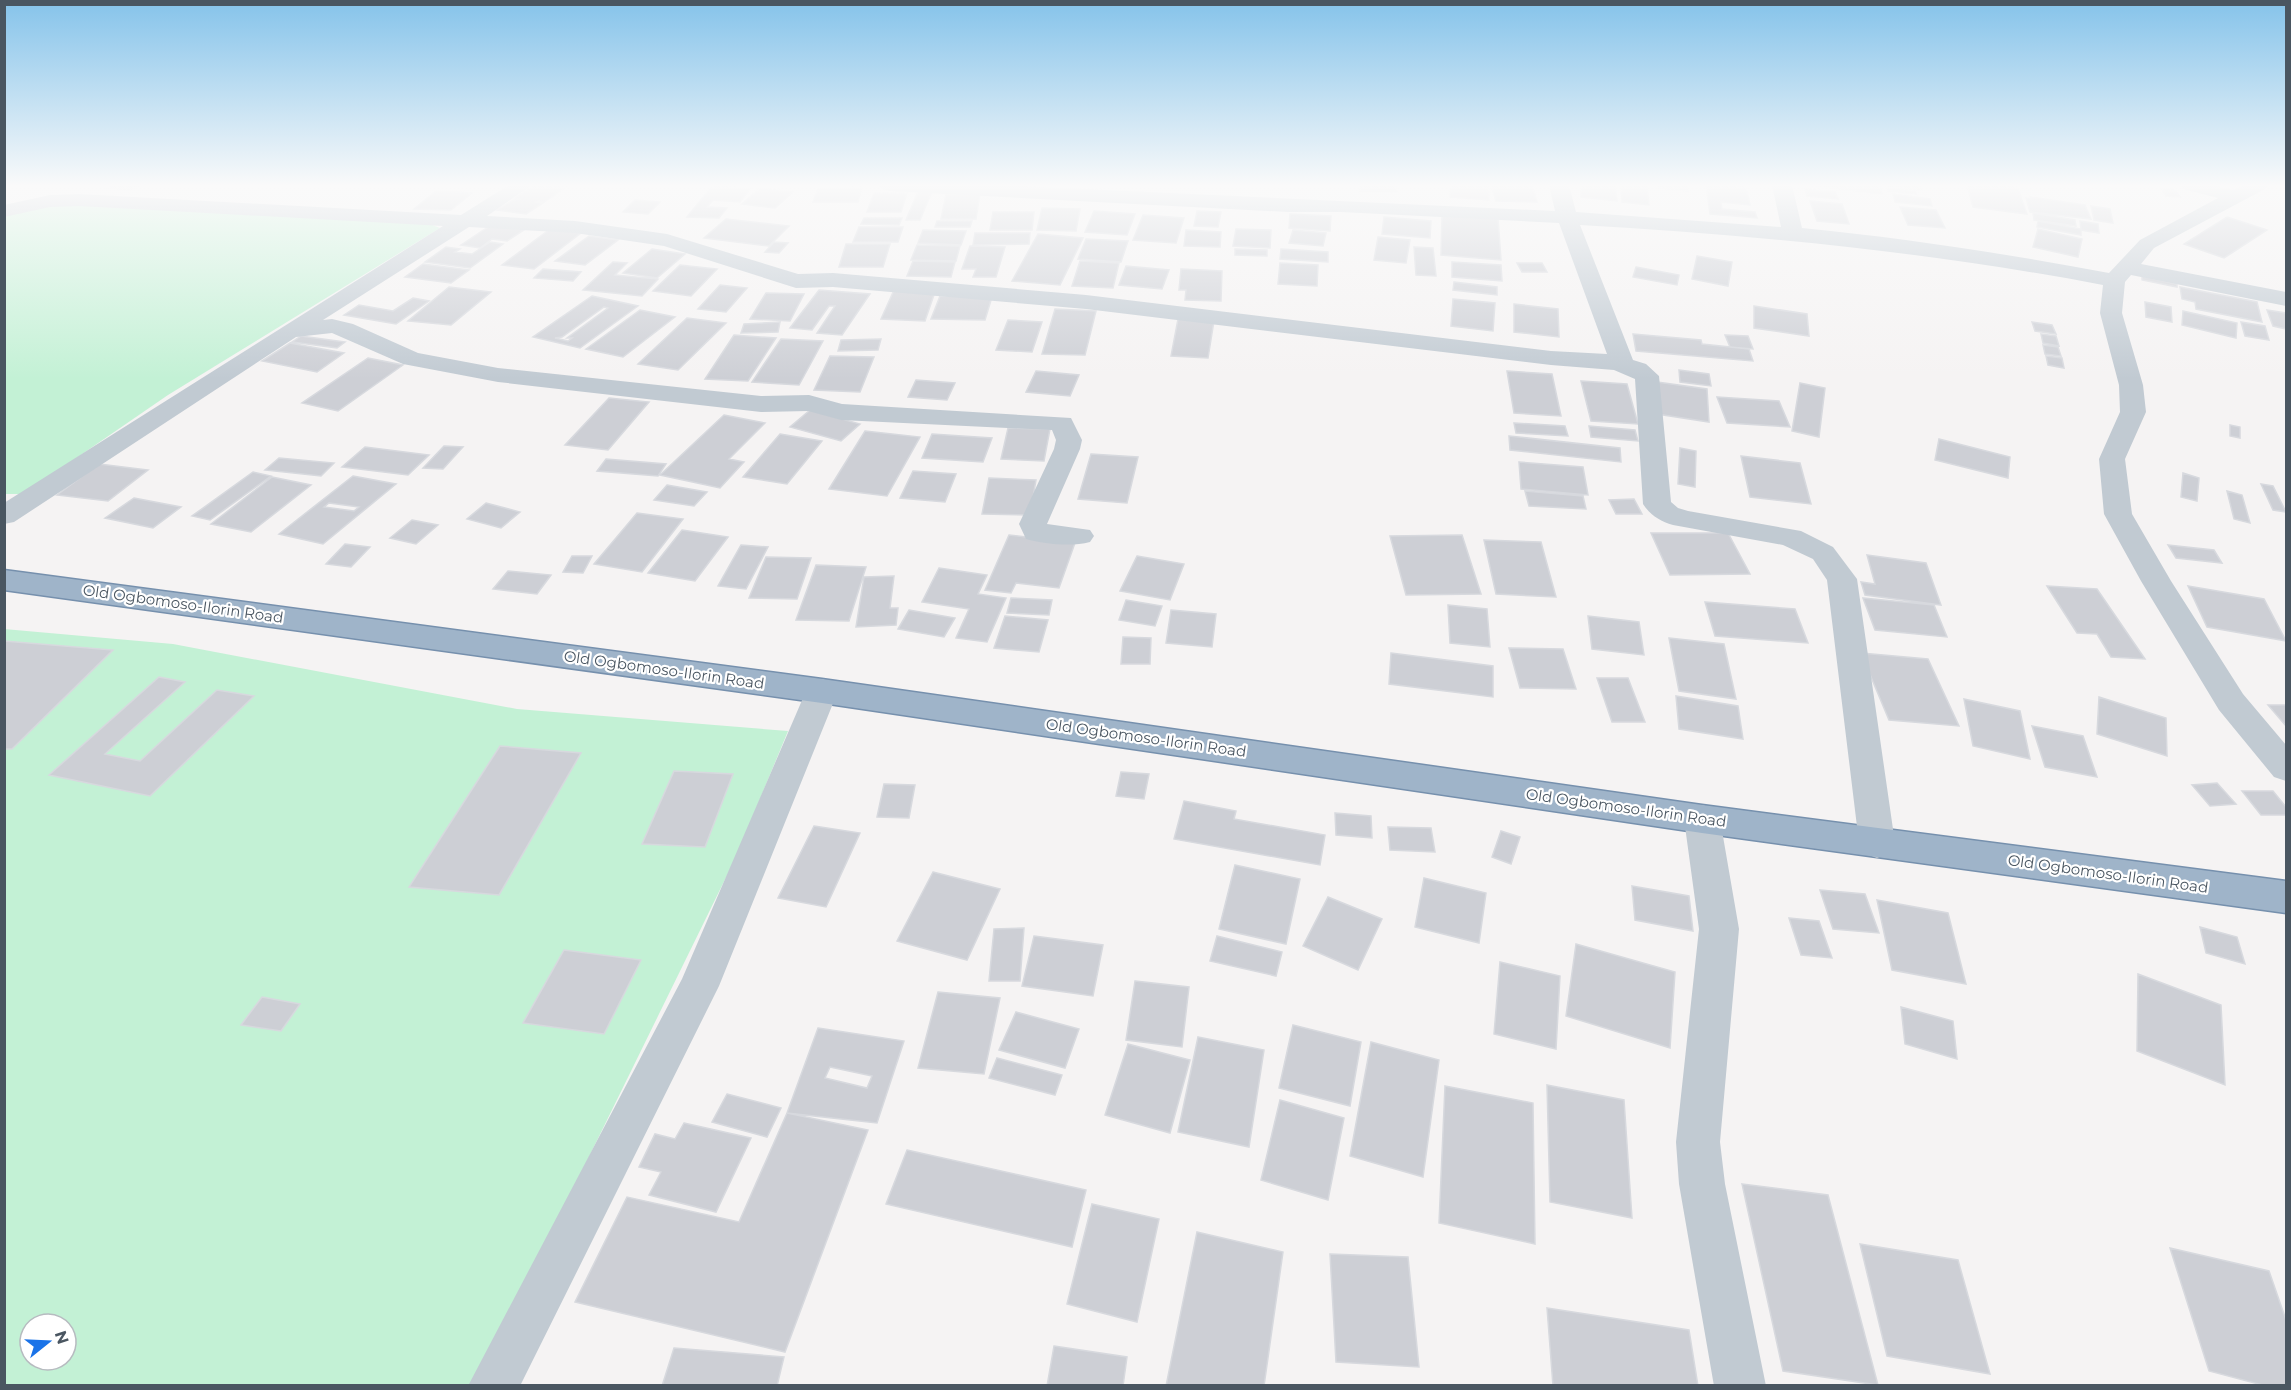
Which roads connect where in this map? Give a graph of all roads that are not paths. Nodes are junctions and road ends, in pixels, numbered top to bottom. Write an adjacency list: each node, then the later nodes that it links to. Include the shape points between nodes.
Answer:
1 (418, 250): 8 (street)
2 (698, 250): 9 (street, via 796,281 833,280 1086,302)
3 (1579, 250): 9 (street)
4 (1931, 250): 6 (street)
5 (2142, 250): 6 (street)
6 (2120, 274): 7 (street); 14 (street, via 2111,313 2131,385 2133,412 2112,459 2118,514 2231,702)
7 (2286, 299)
8 (290, 331): 10 (street); 11 (street, via 332,326 412,359 498,375 761,404 808,403 841,412 1062,423 1069,440 1067,449 1032,524 1036,532)
9 (1623, 364): 16 (street, via 1638,368 1647,376 1657,504 1668,514 1683,519 1791,537 1823,553 1842,579)
10 (4, 516)
11 (1080, 536)
12 (4, 580): 13 (highway, Old Ogbomoso-Ilorin Road)
13 (822, 691): 15 (highway, Old Ogbomoso-Ilorin Road); 18 (street, via 699,986)
14 (2286, 768)
15 (1702, 819): 16 (highway, Old Ogbomoso-Ilorin Road); 19 (street, via 1719,929 1698,1142 1702,1184)
16 (1877, 843): 17 (highway, Old Ogbomoso-Ilorin Road)
17 (2286, 897)
18 (493, 1386)
19 (1740, 1386)

